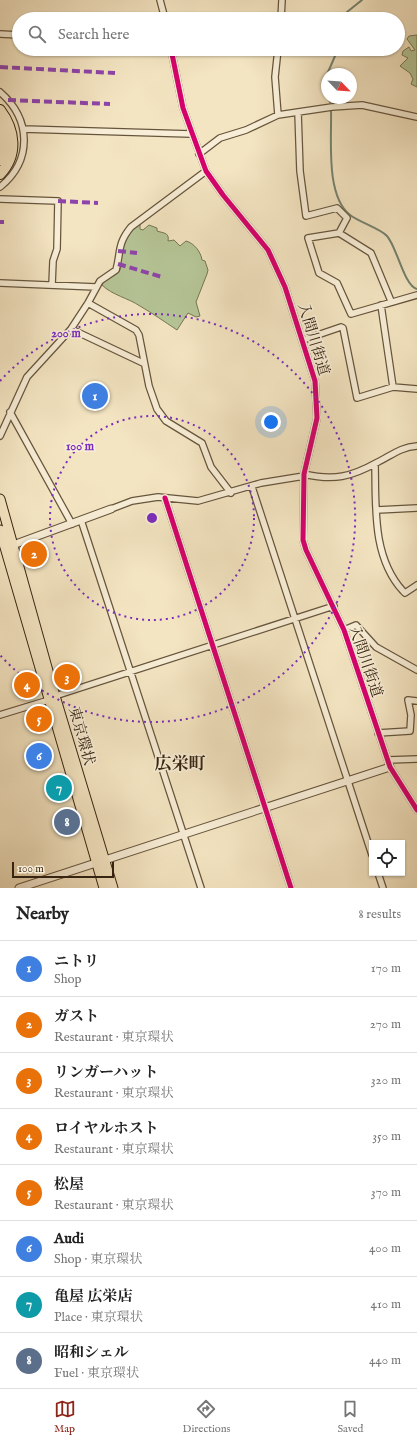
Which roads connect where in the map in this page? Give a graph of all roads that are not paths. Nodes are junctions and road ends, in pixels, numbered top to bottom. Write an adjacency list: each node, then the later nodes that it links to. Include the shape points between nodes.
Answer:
1 (160, 0): 3 (street)
2 (282, 0): 4 (street)
3 (163, 12)
4 (281, 12)
5 (0, 34): 6 (street)
6 (12, 35)
7 (172, 56): 16 (street, 入間川街道)
8 (277, 56): 12 (street, via 275,77)
9 (0, 92): 15 (street, via 18,114)
10 (0, 110): 20 (highway, via 9,124 13,140 8,162)
11 (298, 112): 12 (street); 13 (street, via 362,105); 23 (street, via 300,171 306,216 337,208 347,218)
12 (278, 115): 17 (street, via 246,130 220,138)
13 (417, 117)
14 (0, 124): 18 (highway, via 5,142)
15 (23, 129): 16 (street); 21 (street, via 24,146 20,162 14,173)
16 (191, 134): 17 (street, 入間川街道)
17 (199, 154): 19 (street, 入間川街道)
18 (0, 160)
19 (206, 171): 26 (street, via 131,227 120,246 116,270); 32 (street, 入間川街道, via 268,250 285,287)
20 (0, 174)
21 (0, 187)
22 (0, 199): 25 (street, via 58,201 57,249 53,261)
23 (340, 233): 28 (street, via 371,253); 30 (street, via 308,238 319,273 337,283 351,314)
24 (0, 283): 25 (street)
25 (52, 285): 26 (street)
26 (96, 287): 29 (street)
27 (417, 295): 28 (street)
28 (391, 301): 30 (street)
29 (88, 303): 31 (street); 33 (street, via 136,330)
30 (381, 305): 34 (street)
31 (71, 329): 33 (street); 36 (street, via 27,377)
32 (303, 340): 34 (street, via 341,327 357,398); 40 (street, 入間川街道, via 315,381 317,403 314,433)
33 (143, 363): 42 (street, via 157,409 166,421 202,442 211,467)
34 (393, 387): 35 (street)
35 (417, 389)
36 (10, 412): 37 (street); 49 (street)
37 (0, 436)
38 (417, 446): 39 (street, via 399,449)
39 (375, 464): 40 (street, via 340,478); 47 (street)
40 (304, 475): 41 (street); 53 (street, 入間川街道, via 303,540)
41 (252, 487): 42 (street); 54 (street)
42 (231, 493): 43 (street, via 198,501)
43 (165, 498): 46 (street, via 132,501); 56 (street)
44 (0, 499): 51 (highway, 東京環状)
45 (417, 508): 47 (street)
46 (111, 509): 48 (street)
47 (377, 510): 52 (street, via 379,544 388,570 405,593)
48 (81, 520): 49 (street); 58 (street)
49 (72, 524): 51 (street)
50 (0, 530): 51 (highway, 東京環状)
51 (6, 547): 59 (highway, 東京環状)
52 (417, 585)
53 (334, 606): 54 (street); 55 (street, 入間川街道)
54 (294, 619): 56 (street); 65 (street)
55 (344, 630): 57 (street, via 356,625 376,647); 62 (street, 入間川街道)
56 (213, 646): 58 (street); 66 (street)
57 (417, 670)
58 (130, 672): 59 (street); 68 (street)
59 (52, 698): 61 (street); 70 (highway, 東京環状)
60 (417, 701): 62 (street, via 408,700 411,715 410,731)
61 (0, 715)
62 (378, 733): 64 (street, 入間川街道)
63 (417, 759): 64 (street)
64 (389, 763): 65 (street); 67 (street, 入間川街道)
65 (348, 782): 66 (street); 69 (street)
66 (266, 808): 68 (street); 76 (street)
67 (417, 810)
68 (184, 834): 70 (street); 75 (street)
69 (369, 846)
70 (100, 862): 72 (street); 73 (highway, 東京環状); 74 (highway, 東京環状)
71 (379, 876): 77 (street)
72 (19, 888)
73 (104, 888)
74 (113, 888)
75 (201, 888)
76 (291, 888)
77 (383, 888)

